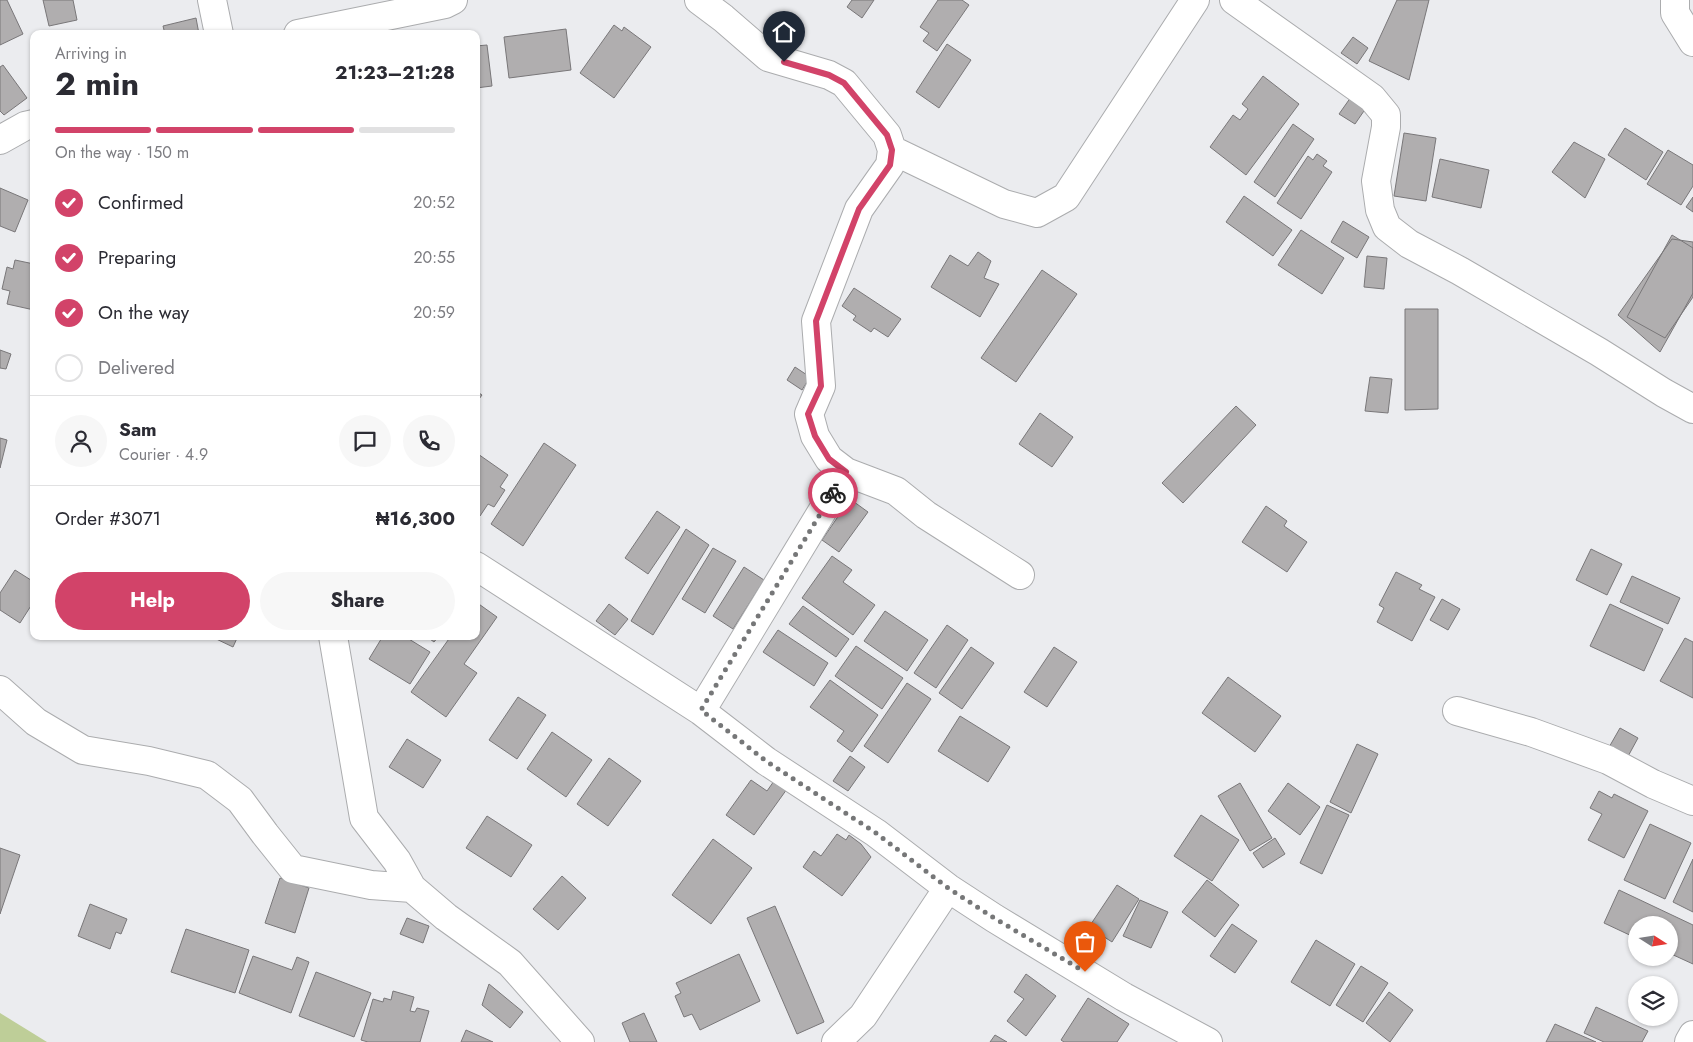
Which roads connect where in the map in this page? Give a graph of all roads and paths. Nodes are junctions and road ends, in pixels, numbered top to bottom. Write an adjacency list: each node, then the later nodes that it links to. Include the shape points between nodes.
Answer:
1 (212, 0): 7 (street)
2 (453, 0): 8 (street)
3 (699, 0): 12 (street, via 768,57 829,75 844,83 887,135)
4 (1195, 0): 12 (street, via 1066,197 1037,214 1004,204)
5 (1234, 0): 13 (street, via 1372,98 1386,115 1376,181 1380,210 1387,227 1409,244)
6 (1676, 0): 9 (street, via 1676,14)
7 (218, 30)
8 (318, 30)
9 (1693, 42)
10 (30, 125): 11 (street)
11 (0, 140)
12 (892, 150): 14 (street, via 890,165 859,209 816,321 821,386 808,414 815,436 829,459)
13 (1693, 409)
14 (846, 472): 16 (street, via 896,491 926,515); 19 (street)
15 (480, 569): 19 (street)
16 (1020, 575)
17 (334, 640): 22 (street, via 364,818 397,861)
18 (0, 690): 22 (street, via 36,722 83,750 207,775 240,800 294,869 371,885)
19 (701, 710): 23 (street, via 766,761 876,833)
20 (1458, 711): 21 (street, via 1531,732 1608,760)
21 (1693, 801)
22 (412, 888): 25 (street, via 510,963)
23 (948, 888): 26 (street, via 863,1016); 27 (street, via 1124,997)
24 (1693, 1035): 28 (street)
25 (580, 1042)
26 (836, 1042)
27 (1208, 1042)
28 (1689, 1042)

